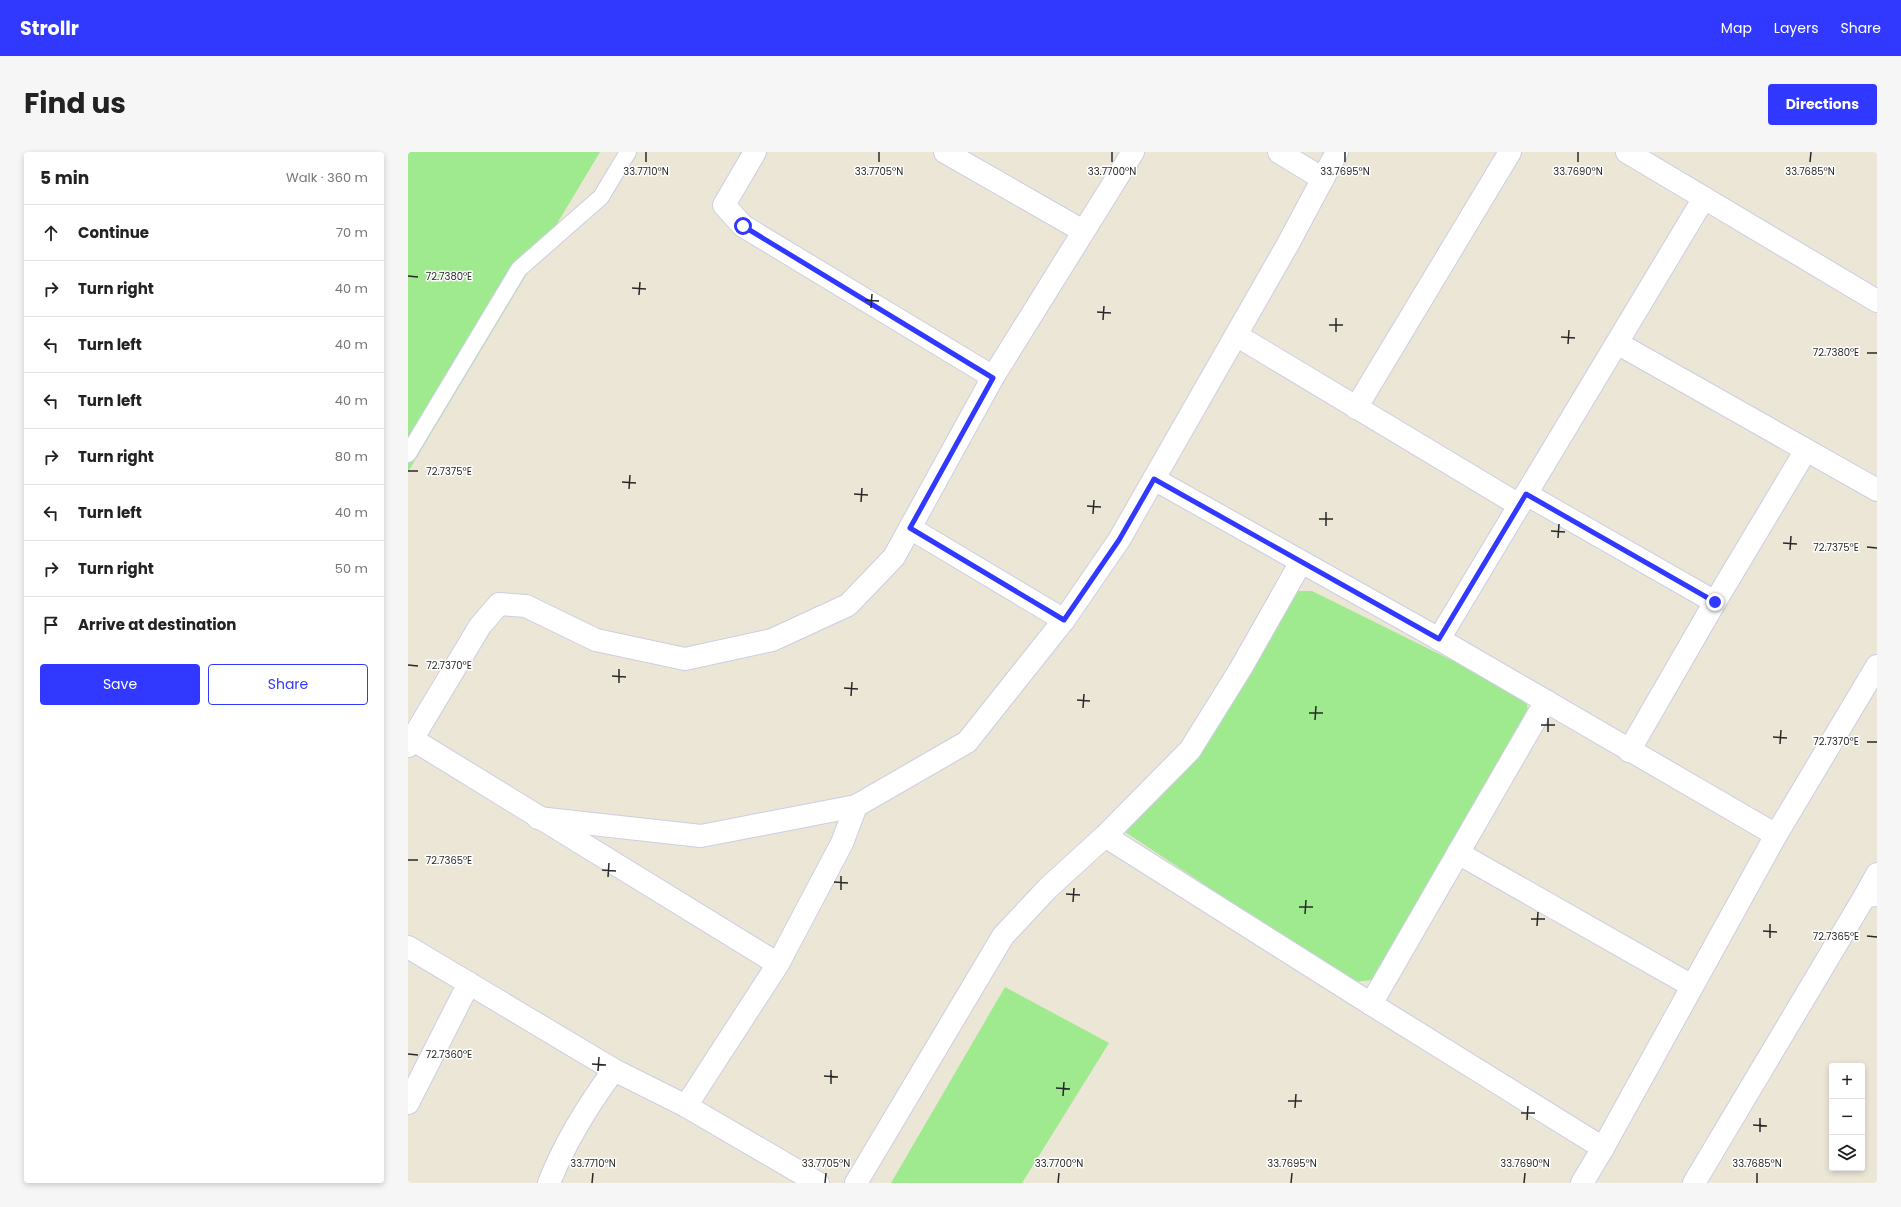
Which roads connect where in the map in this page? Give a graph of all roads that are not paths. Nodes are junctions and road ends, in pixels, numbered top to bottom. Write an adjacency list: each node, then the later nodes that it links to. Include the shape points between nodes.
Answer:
1 (628, 152): 18 (lane, via 601,197 519,269)
2 (755, 152): 15 (street, via 724,205 743,226)
3 (945, 152): 11 (street)
4 (1133, 152): 11 (street)
5 (1278, 152): 9 (street)
6 (1337, 152): 9 (street)
7 (1510, 152): 16 (street)
8 (1627, 152): 10 (street)
9 (1323, 179): 13 (street)
10 (1704, 198): 12 (street); 14 (street)
11 (1083, 231): 15 (street)
12 (1877, 301)
13 (1236, 335): 16 (street); 19 (street)
14 (1617, 343): 17 (street); 21 (street)
15 (993, 378): 22 (street)
16 (1356, 408): 21 (street)
17 (1806, 450): 20 (street); 24 (street)
18 (408, 454)
19 (1154, 479): 23 (street); 25 (street, via 1119,540)
20 (1877, 490)
21 (1523, 500): 24 (street); 26 (street)
22 (910, 528): 25 (street); 29 (street, via 894,557 848,605 772,640 685,659 596,640 526,606 499,604 480,626)
23 (1301, 562): 26 (street); 34 (street, via 1241,668 1190,750)
24 (1715, 602): 30 (street)
25 (1064, 620): 31 (street, via 967,742)
26 (1439, 639): 28 (street)
27 (1877, 666): 33 (street)
28 (1546, 701): 30 (street); 35 (street)
29 (410, 743): 32 (street)
30 (1629, 751): 33 (street)
31 (856, 806): 32 (street, via 700,836); 39 (street, via 842,843)
32 (538, 818): 39 (street)
33 (1776, 835): 41 (street)
34 (1105, 836): 42 (street); 49 (street, via 1048,888 1003,936)
35 (1458, 853): 41 (street); 42 (street)
36 (1877, 874): 37 (street)
37 (1871, 895): 51 (street)
38 (408, 947): 40 (street)
39 (778, 964): 45 (street)
40 (469, 983): 43 (street); 44 (street)
41 (1692, 986): 46 (street)
42 (1371, 1004): 46 (street)
43 (614, 1070): 45 (street); 47 (street, via 595,1096 562,1152)
44 (408, 1103)
45 (686, 1106): 48 (street)
46 (1603, 1148): 50 (street)
47 (549, 1183)
48 (818, 1183)
49 (856, 1183)
50 (1582, 1183)
51 (1694, 1183)

